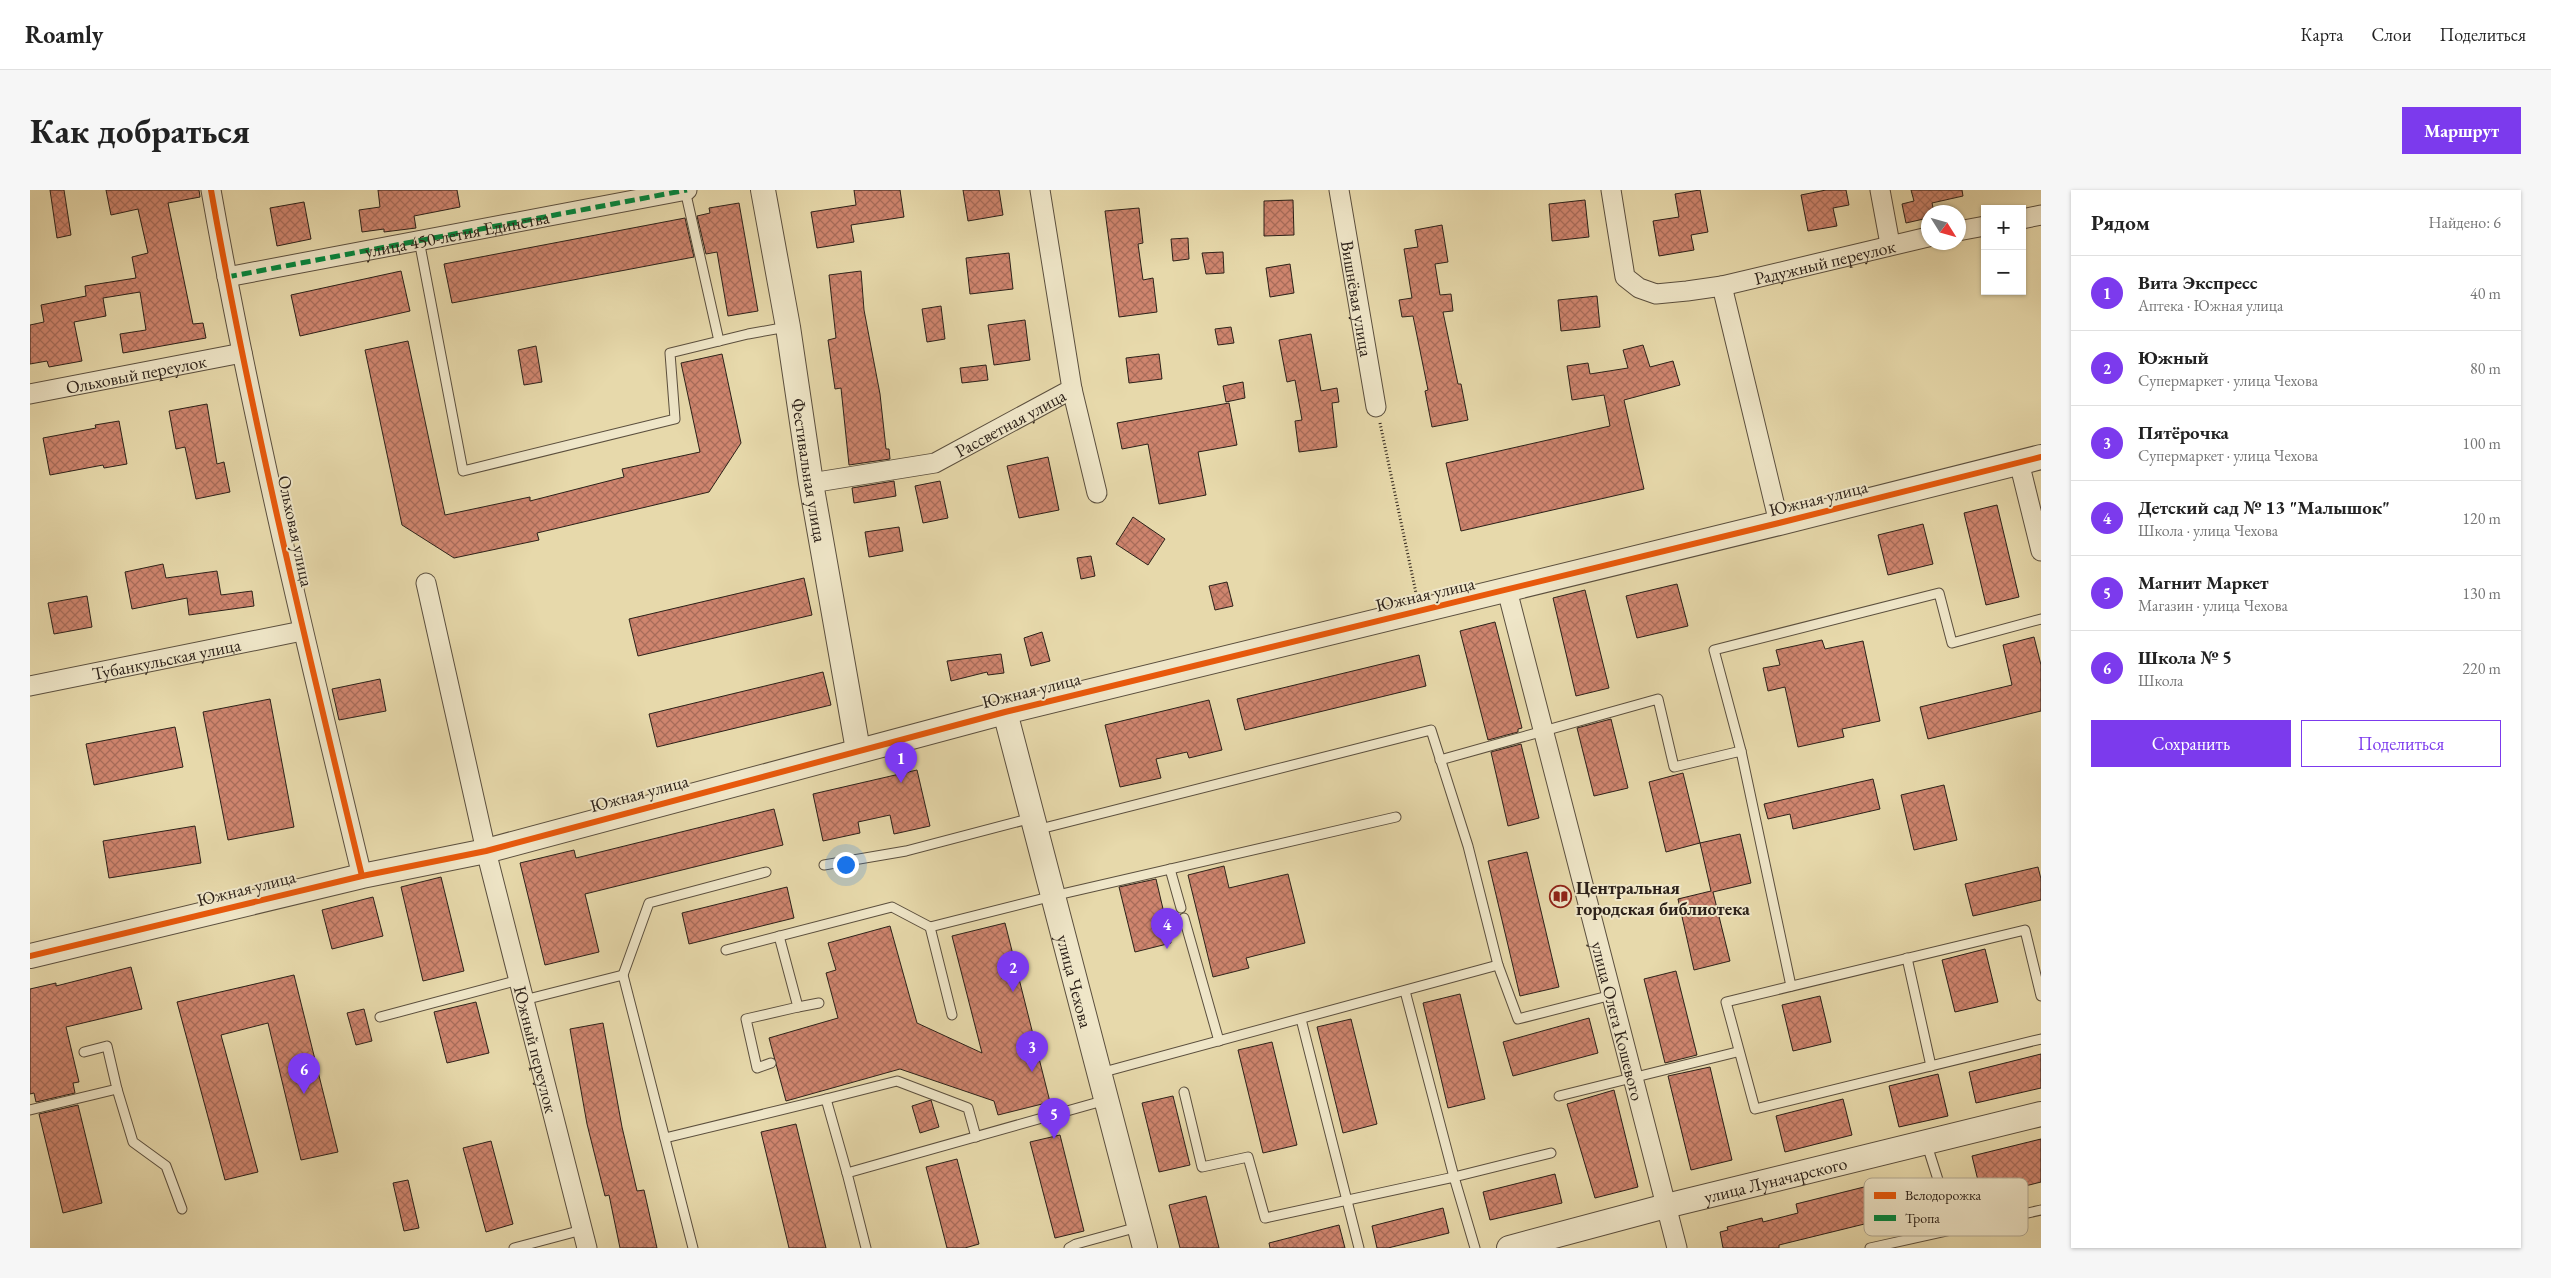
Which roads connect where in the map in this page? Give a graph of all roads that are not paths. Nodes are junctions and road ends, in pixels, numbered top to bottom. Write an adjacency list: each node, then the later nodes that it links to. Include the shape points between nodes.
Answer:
1 (212, 190): 15 (street, Ольховая улица)
2 (686, 190): 13 (street, улица 450-летия Единства); 18 (lane)
3 (763, 190): 17 (street, Фестивальная улица)
4 (1040, 190): 20 (street, Рассветная улица)
5 (1339, 190): 22 (street, Вишнёвая улица)
6 (1611, 190): 16 (street, Радужный переулок, via 1625,277 1639,288 1656,294)
7 (1880, 190): 14 (street)
8 (2041, 215): 9 (street)
9 (2026, 218)
10 (1981, 227): 11 (street)
11 (1966, 230)
12 (1921, 238): 14 (street, Радужный переулок)
13 (419, 240): 15 (street, улица 450-летия Единства); 18 (lane, via 463,471 675,420 670,353)
14 (1890, 244): 16 (street, Радужный переулок)
15 (227, 277): 19 (street, Ольховая улица)
16 (1722, 286): 26 (street)
17 (788, 327): 18 (lane); 24 (street, Фестивальная улица)
18 (719, 341)
19 (242, 353): 21 (street, Ольховый переулок); 31 (street, Ольховая улица)
20 (1072, 389): 24 (street, Рассветная улица, via 935,464); 25 (street)
21 (30, 394)
22 (1376, 407)
23 (2030, 459): 26 (street, Южная улица); 27 (street)
24 (810, 483): 35 (street, Фестивальная улица)
25 (1097, 493)
26 (1779, 523): 29 (street, Южная улица)
27 (2041, 551)
28 (426, 583): 40 (street, Южный переулок)
29 (1506, 590): 33 (street, Южная улица); 34 (street, улица Олега Кошевого)
30 (2041, 619): 36 (lane, via 1952,643 1939,592 1714,650)
31 (302, 630): 32 (street, Тубанкульская улица); 44 (street, Ольховая улица)
32 (30, 686)
33 (1005, 712): 35 (street, Южная улица); 39 (street, улица Чехова)
34 (1543, 730): 36 (lane, via 1658,699 1674,767); 37 (lane); 58 (street, улица Олега Кошевого)
35 (858, 750): 40 (street, Южная улица)
36 (1742, 751): 56 (lane)
37 (1440, 760): 39 (lane, via 1431,730); 53 (lane, via 1468,846)
38 (1396, 817): 42 (lane)
39 (1034, 824): 41 (lane); 45 (street, улица Чехова)
40 (486, 851): 44 (street, Южная улица); 55 (street, Южный переулок)
41 (824, 865)
42 (1170, 869): 45 (lane); 46 (lane)
43 (766, 872): 54 (lane, via 649,903)
44 (362, 876): 51 (street, Южная улица)
45 (1053, 896): 48 (lane); 72 (street, улица Чехова)
46 (1181, 908)
47 (1184, 918): 67 (lane)
48 (930, 927): 49 (lane, via 892,906); 63 (lane)
49 (779, 936): 50 (lane); 62 (lane)
50 (726, 950)
51 (30, 956)
52 (1907, 958): 56 (lane); 59 (lane, via 2025,930); 71 (lane)
53 (1498, 965): 57 (lane); 58 (lane, via 1518,1020)
54 (623, 975): 60 (lane); 82 (lane)
55 (518, 980): 60 (street, Южный переулок); 64 (lane)
56 (1791, 986): 69 (lane, via 1726,1002)
57 (1405, 991): 65 (lane); 86 (lane)
58 (1612, 995): 73 (street, улица Олега Кошевого)
59 (2041, 996)
60 (524, 1000): 95 (street, Южный переулок)
61 (819, 1002): 62 (lane)
62 (798, 1007): 70 (lane, via 746,1019 757,1068)
63 (952, 1015)
64 (380, 1017)
65 (1301, 1019): 67 (lane); 88 (lane)
66 (2041, 1039): 71 (lane)
67 (1219, 1041): 72 (lane)
68 (84, 1052): 74 (lane, via 107,1046)
69 (1737, 1052): 71 (lane, via 1755,1109); 73 (lane)
70 (771, 1063)
71 (1931, 1066)
72 (1099, 1073): 78 (street, улица Чехова)
73 (1633, 1078): 76 (lane); 89 (street, улица Олега Кошевого)
74 (117, 1089): 79 (lane); 90 (lane, via 133,1142 166,1166)
75 (1184, 1092): 88 (lane, via 1202,1167 1248,1157 1266,1218)
76 (1559, 1096)
77 (826, 1099): 81 (lane, via 898,1081 968,1108); 82 (lane); 85 (lane)
78 (1106, 1100): 81 (lane); 94 (street, улица Чехова)
79 (30, 1110)
80 (2041, 1114): 83 (street, улица Луначарского)
81 (976, 1137): 85 (lane)
82 (665, 1138): 97 (lane)
83 (1926, 1142): 87 (lane); 89 (street, улица Луначарского)
84 (1551, 1153): 86 (lane)
85 (847, 1173): 98 (lane)
86 (1454, 1177): 88 (lane); 101 (lane)
87 (1937, 1178)
88 (1345, 1201): 100 (lane)
89 (1666, 1206): 102 (street, улица Луначарского); 103 (street, улица Олега Кошевого)
90 (182, 1209)
91 (2041, 1210): 92 (lane)
92 (2028, 1213)
93 (1926, 1236): 104 (lane)
94 (1142, 1237): 99 (lane, via 1076,1244)
95 (584, 1239): 96 (lane)
96 (514, 1248)
97 (693, 1248)
98 (866, 1248)
99 (1069, 1248)
100 (1359, 1248)
101 (1475, 1248)
102 (1510, 1248)
103 (1677, 1248)
104 (1870, 1248)

